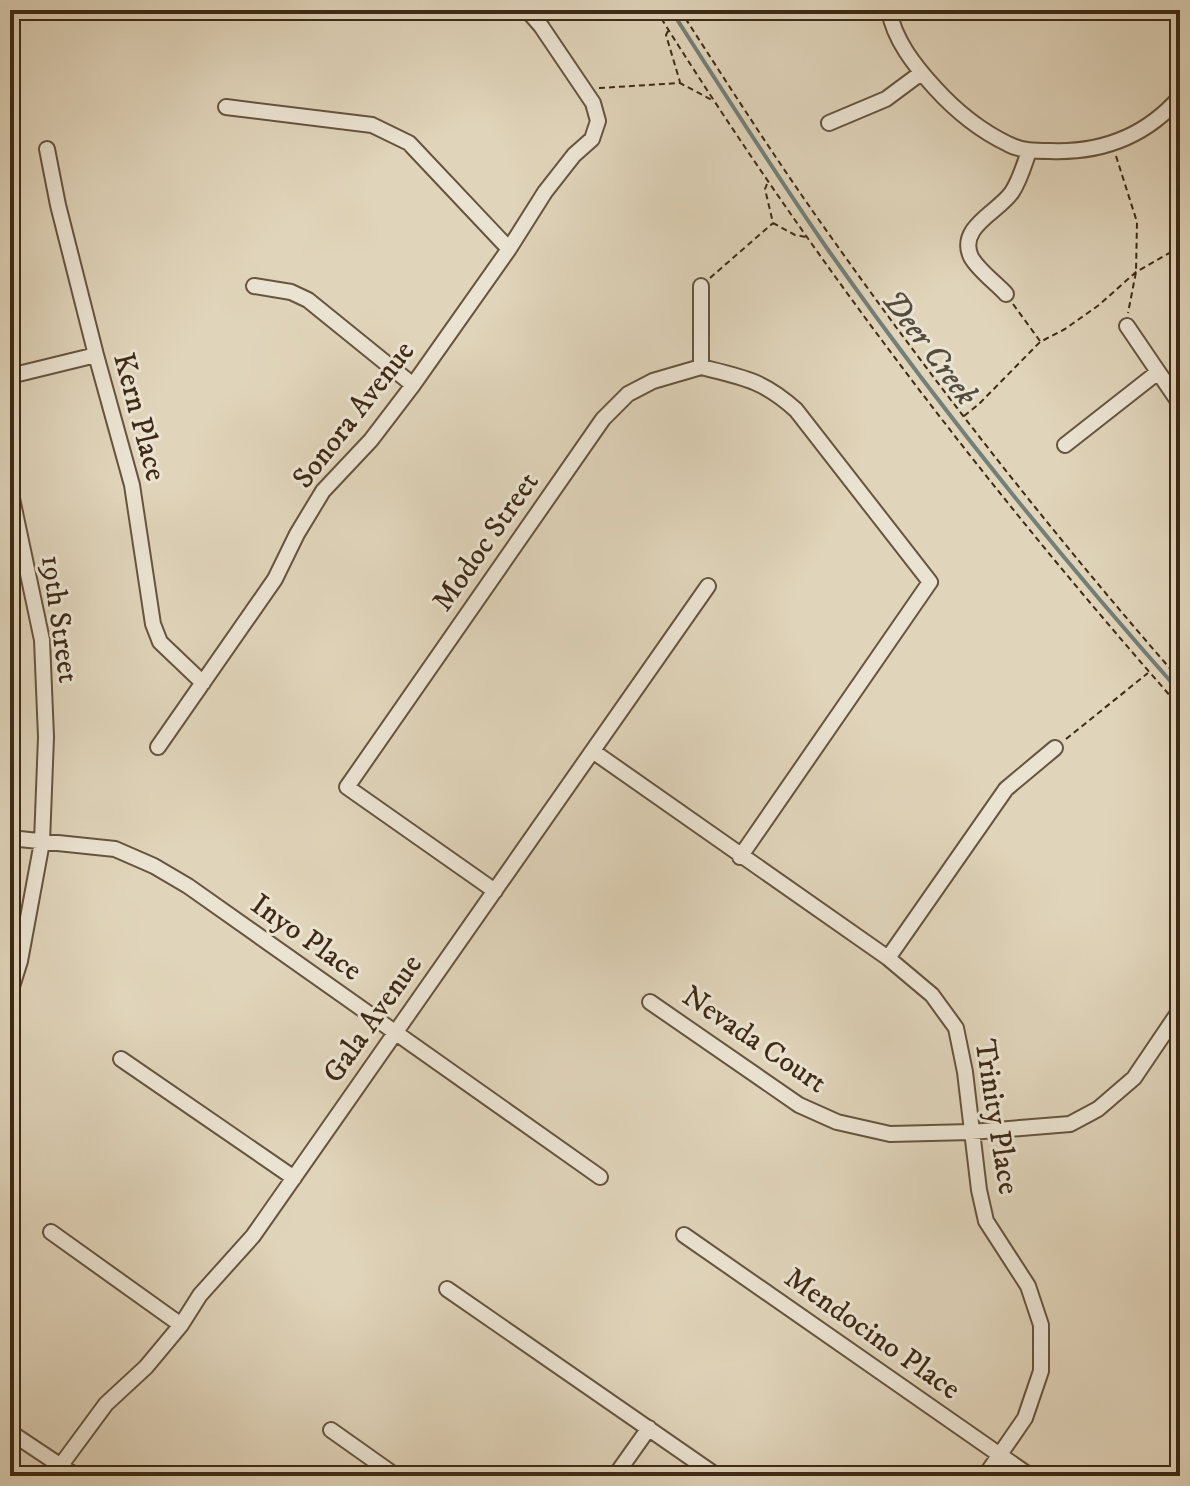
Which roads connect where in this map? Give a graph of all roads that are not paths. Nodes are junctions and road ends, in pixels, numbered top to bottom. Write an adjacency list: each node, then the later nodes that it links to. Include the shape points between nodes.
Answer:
1 (527, 10): 9 (street, Sonora Avenue, via 593,103 598,121 592,139 545,192)
2 (889, 10): 3 (street, via 900,41)
3 (921, 73): 6 (street, via 886,99); 8 (street, via 967,118 1009,145)
4 (1180, 97): 8 (street, via 1154,123 1113,144 1076,152)
5 (226, 107): 9 (street, via 372,125 391,132 409,143)
6 (829, 123)
7 (47, 149): 14 (street, Kern Place)
8 (1029, 151): 12 (street, via 1011,194 978,223 968,244 974,262)
9 (509, 249): 18 (street, Sonora Avenue)
10 (254, 286): 18 (street, via 308,300)
11 (701, 286): 15 (street)
12 (1006, 294)
13 (1127, 326): 16 (street)
14 (96, 355): 17 (street); 23 (street, Kern Place, via 132,485 153,624 160,642)
15 (701, 367): 29 (street, via 753,380 796,410 930,582); 30 (street, Modoc Street, via 628,394 603,419 347,787)
16 (1158, 372): 19 (street); 20 (street)
17 (10, 376)
18 (413, 385): 23 (street, Sonora Avenue, via 323,491 275,579)
19 (1180, 404)
20 (1065, 445)
21 (10, 489): 28 (street, 19th Street, via 42,640)
22 (708, 586): 26 (street, Gala Avenue)
23 (203, 683): 24 (street, Sonora Avenue)
24 (158, 747)
25 (1055, 748): 31 (street, via 1006,789)
26 (594, 752): 29 (street, Trinity Place); 30 (street, Gala Avenue)
27 (10, 838): 28 (street, Inyo Place)
28 (42, 842): 32 (street, 19th Street); 35 (street, Inyo Place, via 115,849 154,866)
29 (740, 857): 31 (street, Trinity Place)
30 (495, 891): 35 (street, Gala Avenue)
31 (888, 958): 37 (street, Trinity Place, via 932,995 956,1028)
32 (10, 993)
33 (650, 1002): 37 (street, Nevada Court, via 818,1115 890,1134)
34 (1180, 1010): 37 (street, Nevada Court, via 1134,1078 1098,1109 1070,1124)
35 (394, 1033): 38 (street, Inyo Place); 39 (street, Gala Avenue)
36 (121, 1059): 39 (street)
37 (971, 1132): 47 (street, Trinity Place, via 986,1221 1028,1286 1041,1325 1041,1371 1025,1418)
38 (600, 1177)
39 (294, 1178): 43 (street, Gala Avenue)
40 (51, 1232): 43 (street)
41 (684, 1235): 47 (street, Mendocino Place)
42 (447, 1289): 44 (street)
43 (181, 1325): 48 (street, Gala Avenue, via 106,1404)
44 (649, 1428): 51 (street); 52 (street)
45 (331, 1430): 50 (street)
46 (10, 1432): 48 (street)
47 (1000, 1455): 53 (street, Trinity Place); 54 (street, Mendocino Place)
48 (61, 1465): 49 (street)
49 (76, 1476)
50 (396, 1476)
51 (615, 1476)
52 (717, 1476)
53 (985, 1476)
54 (1030, 1476)

